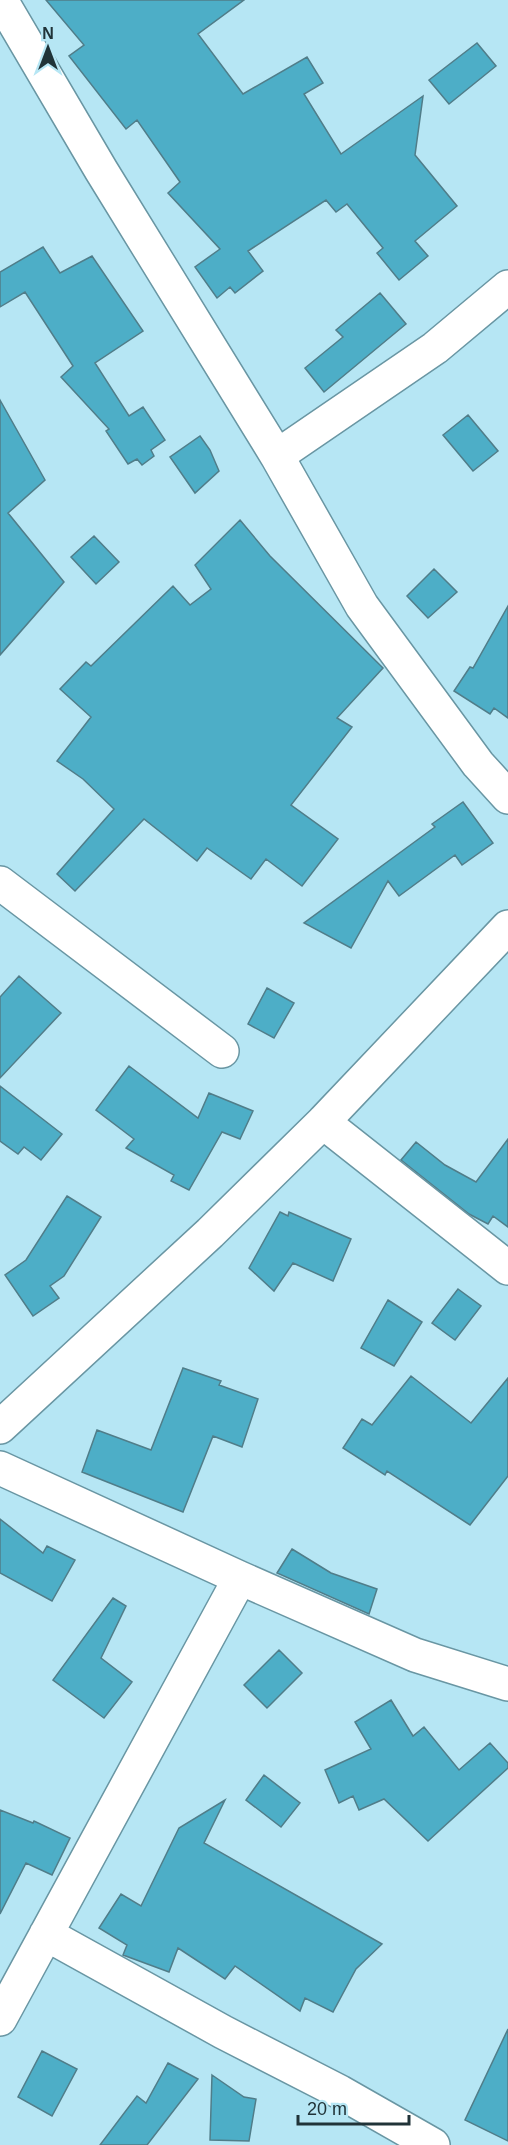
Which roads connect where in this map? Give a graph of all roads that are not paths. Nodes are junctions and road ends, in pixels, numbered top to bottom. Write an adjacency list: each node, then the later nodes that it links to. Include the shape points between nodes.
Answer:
1 (1, 0): 3 (street)
2 (508, 287): 3 (street, via 435,348)
3 (278, 456): 4 (street, via 362,606 478,764)
4 (508, 798)
5 (0, 883): 7 (street)
6 (508, 927): 8 (street)
7 (222, 1051)
8 (323, 1122): 9 (street); 10 (street, via 210,1233)
9 (508, 1268)
10 (0, 1427)
11 (0, 1468): 12 (street)
12 (240, 1578): 13 (street, via 415,1655); 14 (street)
13 (508, 1684)
14 (46, 1934): 15 (street); 16 (street)
15 (0, 2019)
16 (433, 2145)

